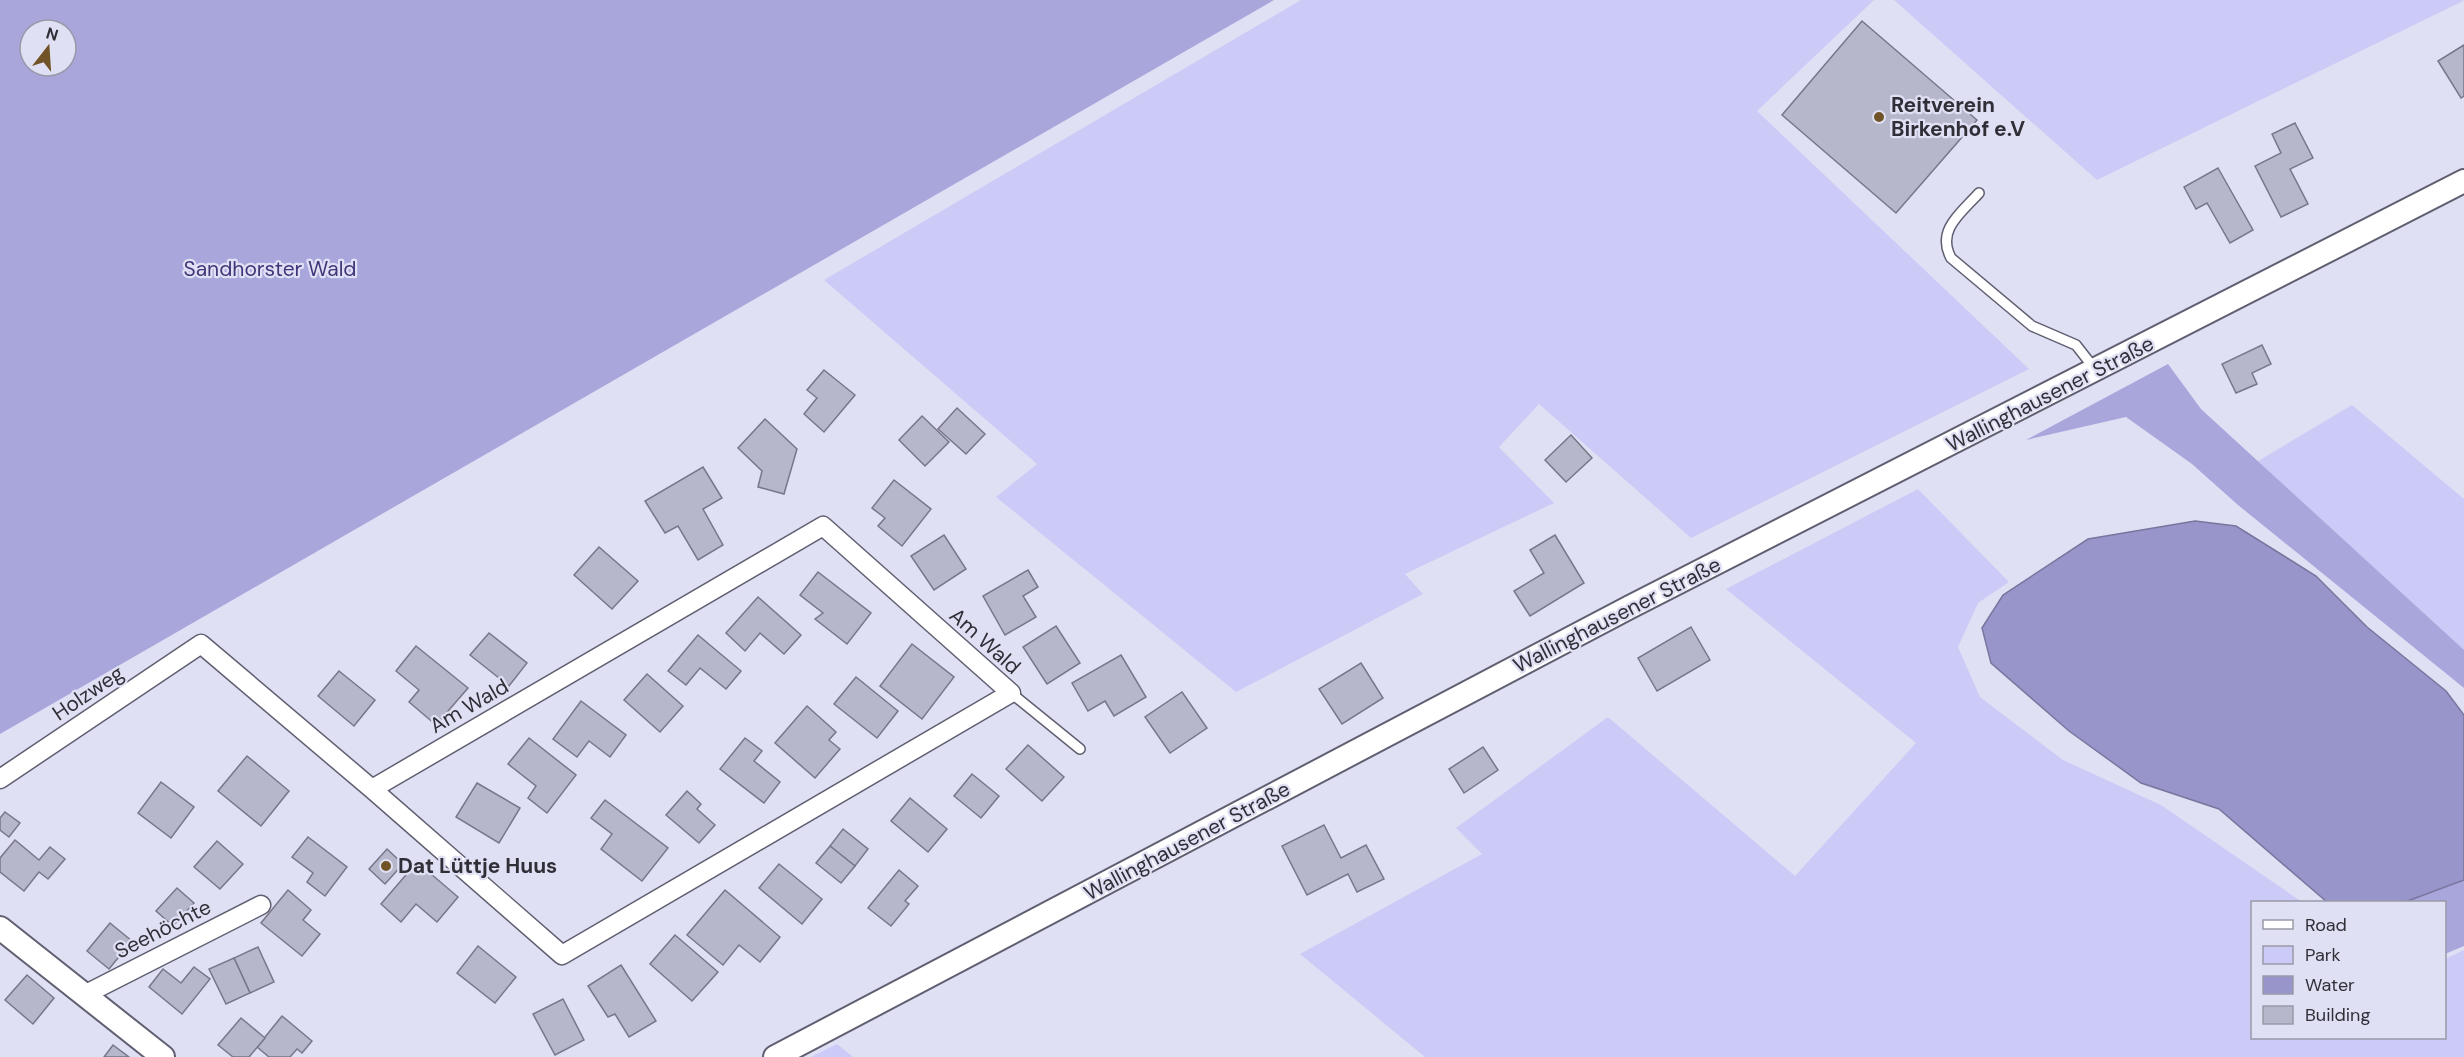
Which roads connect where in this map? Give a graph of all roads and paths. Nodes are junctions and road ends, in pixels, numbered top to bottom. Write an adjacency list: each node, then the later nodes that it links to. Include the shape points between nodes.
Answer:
1 (2464, 181): 3 (street, Wallinghausener Straße)
2 (1979, 193): 3 (lane, via 1948,228 1945,248 1951,258 2032,326 2076,345)
3 (2095, 370): 13 (street, Wallinghausener Straße, via 1630,608)
4 (201, 644): 7 (street, Holzweg); 8 (street, Am Wald)
5 (1011, 693): 6 (lane); 8 (street, Am Wald, via 562,956); 8 (street, Am Wald, via 823,526)
6 (1080, 749)
7 (0, 779)
8 (372, 789)
9 (261, 905): 11 (street, Seehöchte)
10 (0, 928): 11 (street)
11 (86, 994): 12 (street)
12 (163, 1057)
13 (775, 1057)

